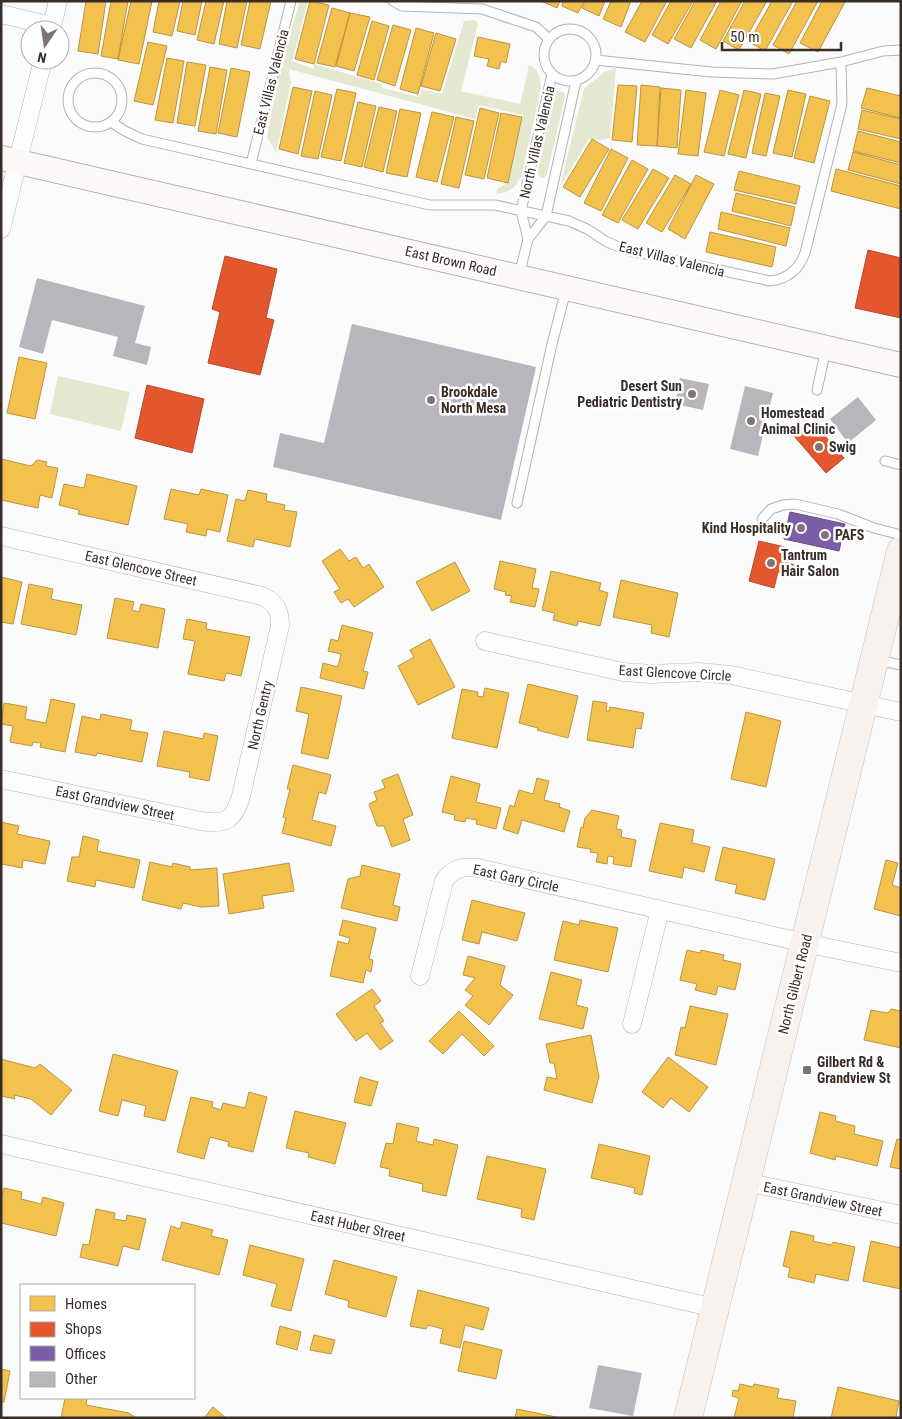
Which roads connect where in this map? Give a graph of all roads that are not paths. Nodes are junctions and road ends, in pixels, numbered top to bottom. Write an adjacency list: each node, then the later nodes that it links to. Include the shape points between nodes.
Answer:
1 (58, 1): 6 (street)
2 (291, 1): 16 (lane, East Villas Valencia)
3 (393, 1): 7 (lane, via 402,6 482,9 536,27)
4 (1, 14): 5 (street)
5 (22, 20)
6 (53, 20)
7 (549, 39): 9 (lane, via 561,30 584,33 594,44); 12 (lane, via 543,55)
8 (901, 50): 10 (lane, via 883,51)
9 (596, 60): 10 (lane, via 711,72 772,74); 13 (lane, via 588,75)
10 (841, 62): 18 (lane, East Villas Valencia, via 842,104 805,253 799,266 786,277 762,280 627,250 578,225)
11 (40, 70): 15 (street)
12 (552, 74): 13 (lane, via 563,81); 17 (lane, North Villas Valencia)
13 (576, 81): 18 (lane, North Villas Valencia)
14 (111, 122): 14 (lane, via 122,104 116,84 111,78 98,73 78,78 68,97 73,117 91,127); 16 (lane, East Villas Valencia, via 142,139)
15 (10, 159): 19 (street); 21 (main road, East Brown Road)
16 (251, 164): 17 (lane, East Villas Valencia, via 430,205 495,204)
17 (521, 210): 18 (lane, East Villas Valencia); 20 (lane, North Villas Valencia)
18 (546, 216): 20 (lane, North Villas Valencia)
19 (1, 229)
20 (528, 239): 21 (lane, North Villas Valencia)
21 (519, 277): 22 (main road, East Brown Road)
22 (567, 287): 23 (main road, East Brown Road); 28 (lane)
23 (826, 348): 24 (main road, East Brown Road); 25 (lane)
24 (901, 365)
25 (817, 390)
26 (885, 461): 27 (lane)
27 (901, 465)
28 (517, 503)
29 (762, 519): 30 (lane, via 771,510 795,504)
30 (901, 535)
31 (1, 536): 34 (street, East Glencove Street, via 253,594 272,600)
32 (901, 551): 33 (main road, North Gilbert Road)
33 (897, 588): 36 (main road, North Gilbert Road)
34 (277, 607): 41 (street, North Gentry, via 279,636 241,796 235,813)
35 (486, 641): 38 (street, East Glencove Circle, via 623,672 731,675)
36 (874, 659): 37 (lane); 38 (main road, North Gilbert Road)
37 (901, 665)
38 (864, 704): 39 (street); 43 (main road, North Gilbert Road)
39 (901, 712)
40 (1, 778): 41 (street, East Grandview Street, via 201,821)
41 (228, 820)
42 (660, 910): 43 (street, East Gary Circle); 45 (street, East Gary Circle, via 462,867 454,870 444,881); 46 (street)
43 (805, 943): 44 (street, East Gary Circle); 48 (main road, North Gilbert Road)
44 (901, 963)
45 (420, 976)
46 (632, 1024)
47 (1, 1144): 50 (street, East Huber Street)
48 (746, 1182): 49 (street, East Grandview Street); 50 (main road, North Gilbert Road)
49 (901, 1215)
50 (715, 1308): 51 (main road, North Gilbert Road)
51 (688, 1418)

